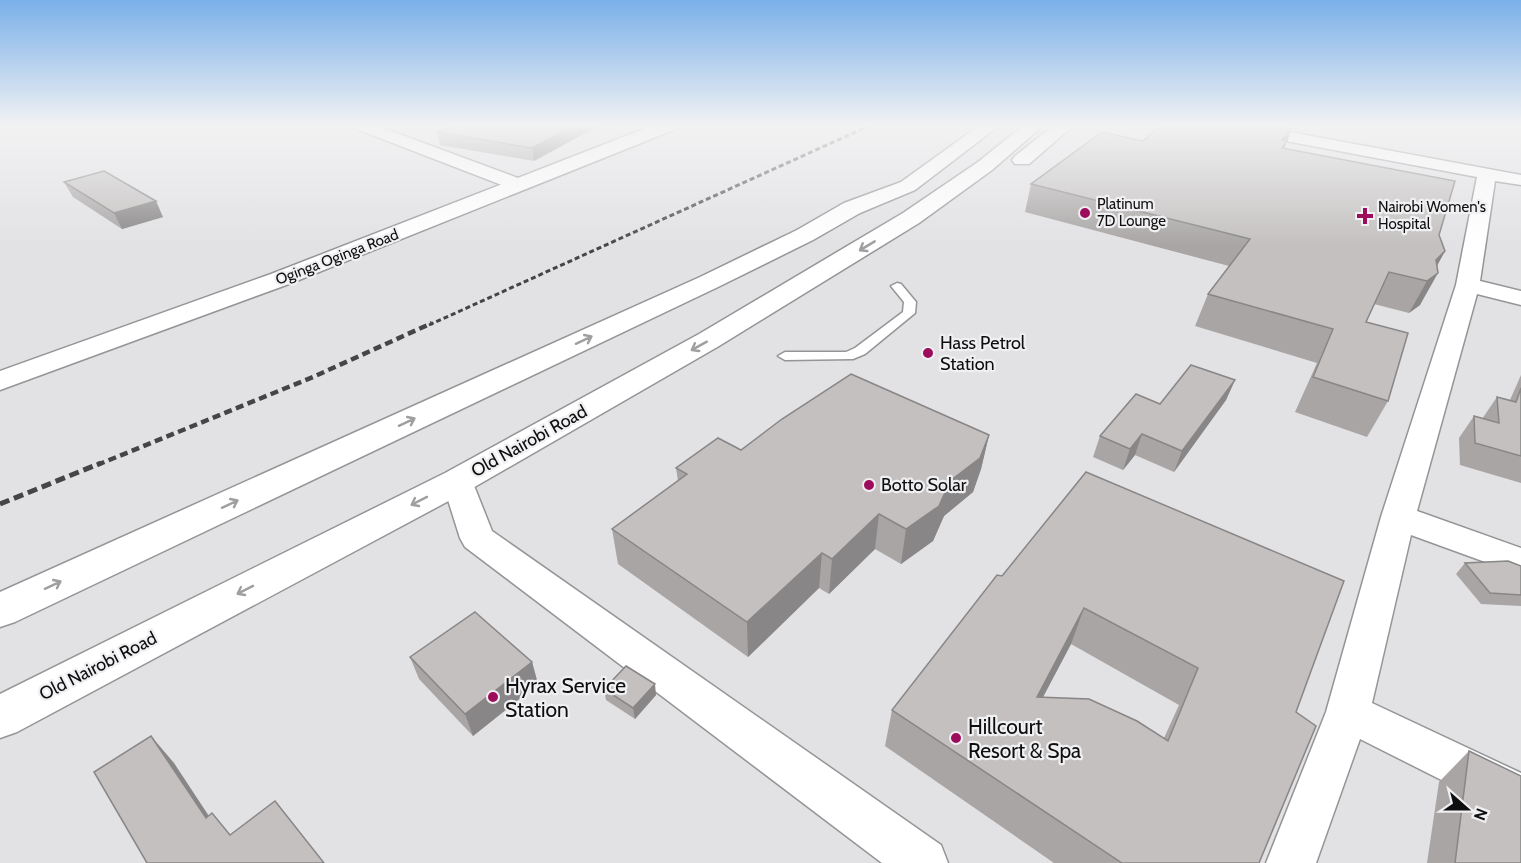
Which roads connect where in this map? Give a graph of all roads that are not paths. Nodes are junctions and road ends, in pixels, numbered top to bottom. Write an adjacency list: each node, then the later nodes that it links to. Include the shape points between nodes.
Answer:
1 (467, 165): 10 (street)
2 (569, 165): 10 (main road, Oginga Oginga Road)
3 (907, 165): 12 (main road)
4 (937, 165): 12 (main road, via 908,186)
5 (985, 165): 13 (main road, Old Nairobi Road)
6 (1015, 165): 13 (main road, via 969,195)
7 (1432, 165): 8 (street)
8 (1486, 176): 9 (street); 11 (street); 14 (street)
9 (1521, 180)
10 (519, 185): 18 (main road, Oginga Oginga Road, via 280,279)
11 (1521, 187)
12 (852, 208): 22 (main road, one-way to 12, via 709,282)
13 (911, 218): 19 (main road, Old Nairobi Road, one-way to 19, via 709,340)
14 (1468, 285): 16 (street); 20 (street)
15 (897, 286): 17 (lane, via 910,302 909,313 860,351 839,357)
16 (1521, 298)
17 (785, 356)
18 (0, 381)
19 (458, 481): 24 (main road, Old Nairobi Road, one-way to 24); 26 (street, via 477,538)
20 (1398, 517): 21 (street); 23 (street)
21 (1521, 562)
22 (0, 610)
23 (1348, 712): 25 (street); 27 (street)
24 (0, 717)
25 (1521, 797)
26 (922, 863)
27 (1291, 863)

